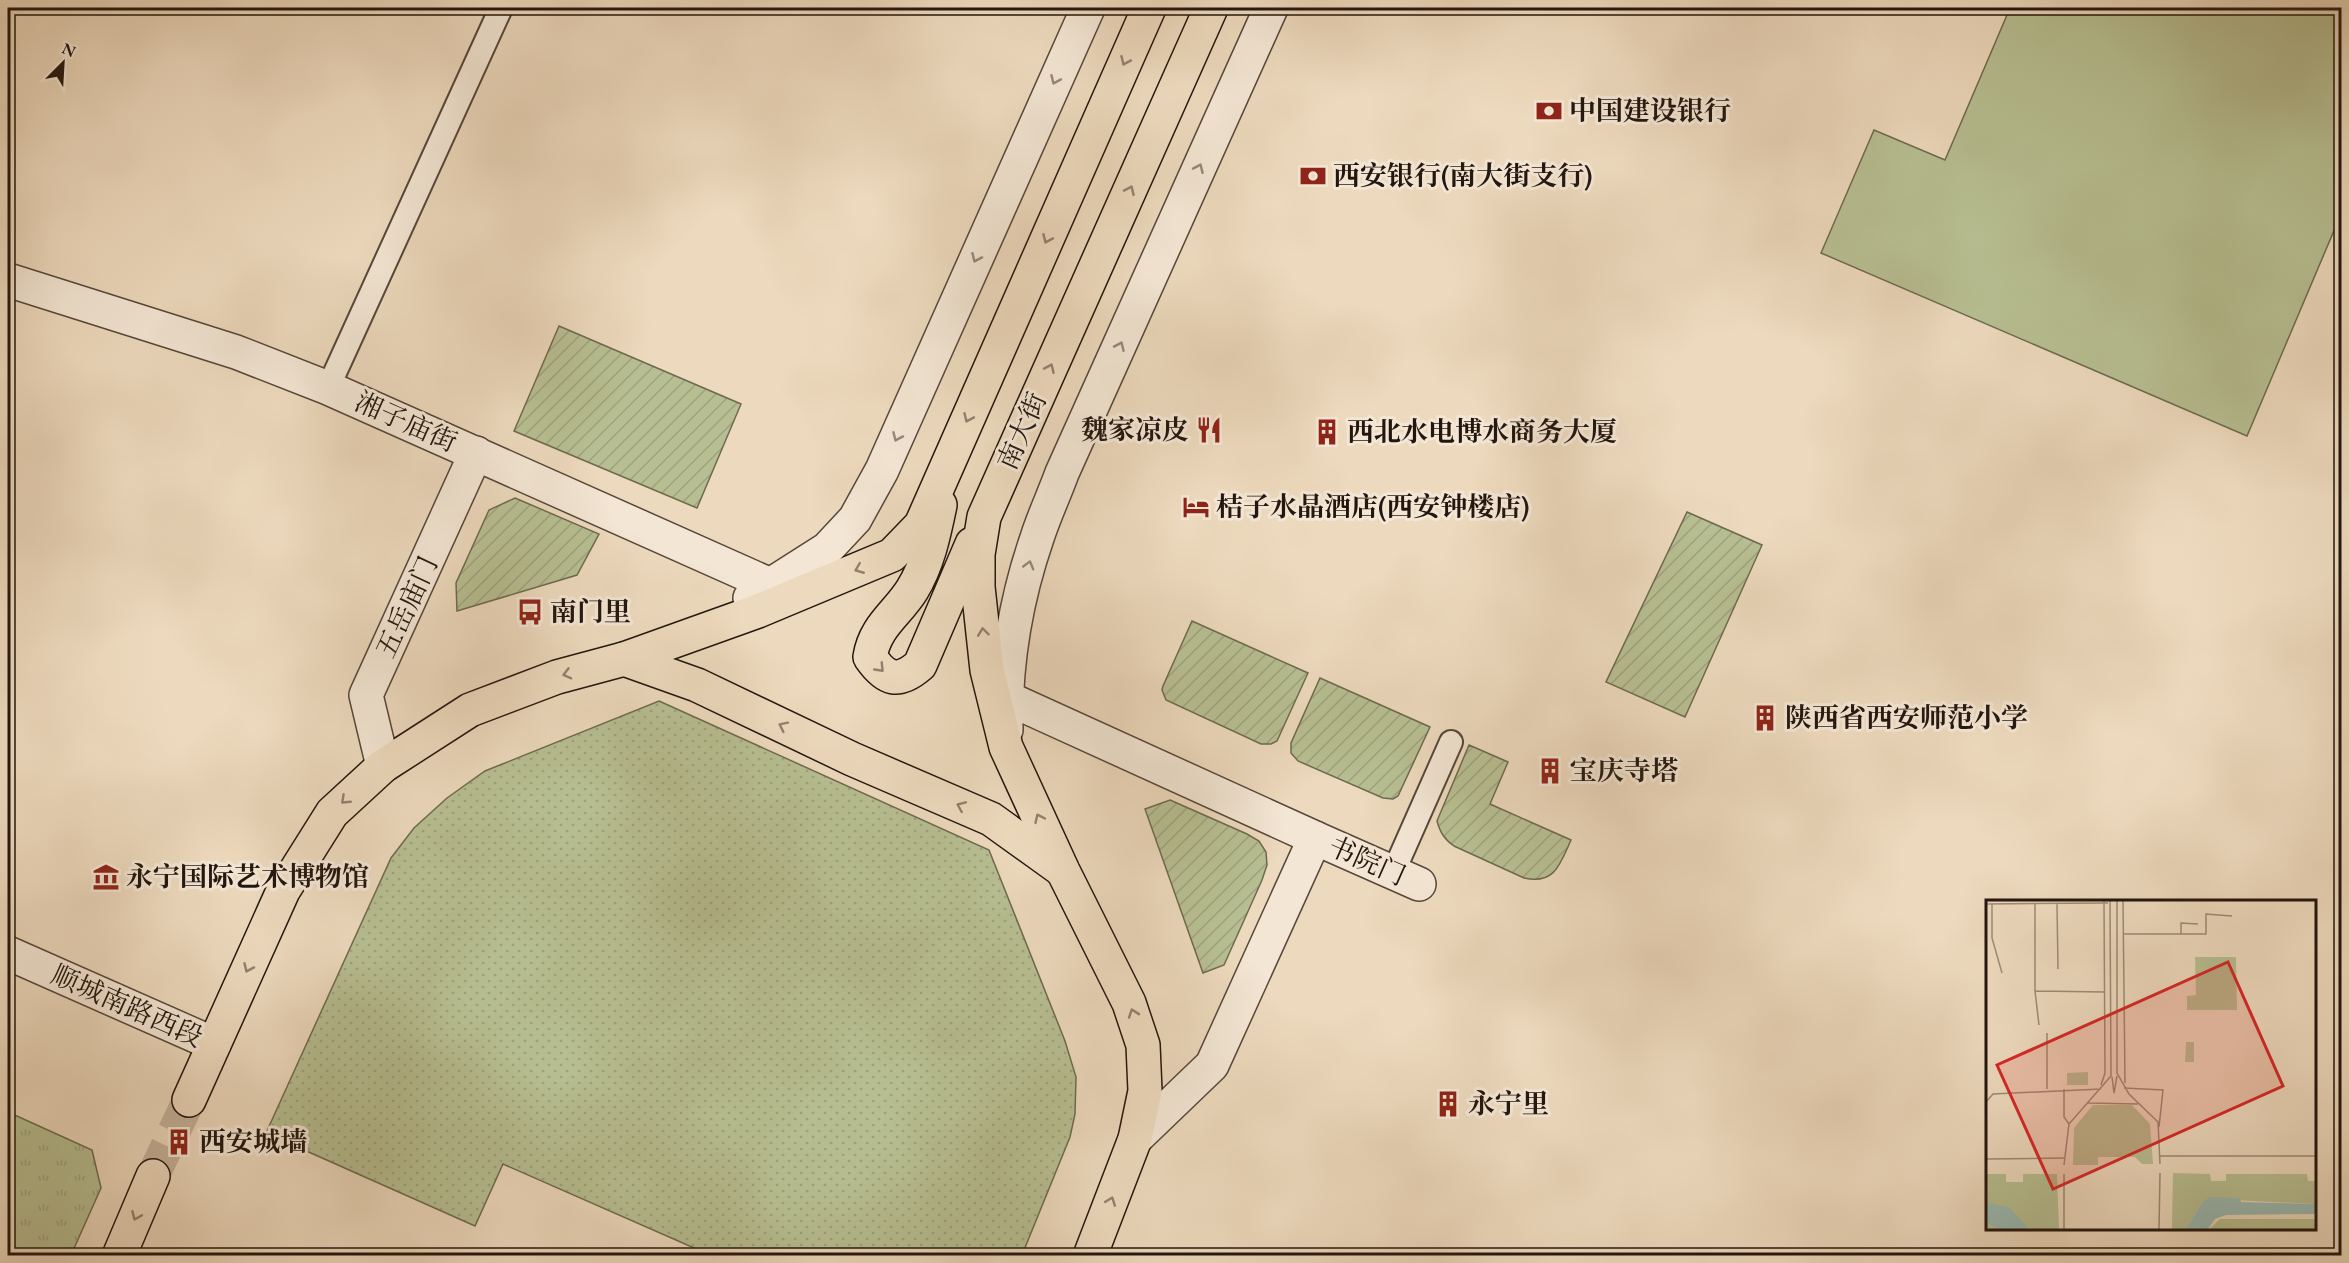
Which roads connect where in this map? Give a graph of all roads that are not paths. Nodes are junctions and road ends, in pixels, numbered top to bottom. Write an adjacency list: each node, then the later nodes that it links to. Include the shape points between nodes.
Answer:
1 (501, 8): 7 (lane)
2 (1088, 8): 11 (street, one-way to 11, via 882,470 855,519)
3 (1149, 8): 9 (main road, 南大街, one-way to 9)
4 (1211, 8): 10 (main road, 南大街, one-way to 4)
5 (1271, 8): 14 (street, one-way to 5, via 1010,653 1037,538 1062,473)
6 (8, 280): 7 (street, 湘子庙街, via 236,352)
7 (328, 388): 8 (street, 湘子庙街)
8 (476, 453): 11 (street, 湘子庙街); 17 (street, 五岳庙门, via 366,695)
9 (948, 465): 10 (main road, one-way to 10, via 931,547 912,590 873,641 870,657 886,675 899,678 920,665); 11 (main road, 南大街, one-way to 11, via 921,525 892,555)
10 (984, 517): 13 (main road, 南大街, one-way to 10, via 978,588)
11 (783, 590): 12 (main road, 南大街, via 758,610)
12 (624, 659): 17 (main road, 南大街, one-way to 17, via 557,677 470,710); 19 (main road, one-way to 12, via 991,819 852,759 697,685)
13 (987, 670): 14 (street); 16 (main road, 南大街)
14 (1007, 698): 16 (street); 18 (street, 书院门)
15 (1451, 742): 20 (lane)
16 (1006, 747): 19 (main road, 南大街, one-way to 16)
17 (383, 766): 22 (main road, 南大街, one-way to 22, via 332,813 283,891)
18 (1315, 838): 20 (street, 书院门); 24 (street, via 1212,1065)
19 (1063, 871): 24 (main road, 南大街, one-way to 19, via 1145,1091 1143,1045 1129,1003)
20 (1406, 878)
21 (8, 953): 22 (street, 顺城南路西段)
22 (214, 1044): 23 (main road, 南大街)
23 (189, 1100)
24 (1135, 1139): 27 (main road, 南大街, one-way to 24)
25 (153, 1176): 26 (main road, one-way to 26)
26 (119, 1256)
27 (1090, 1256)

